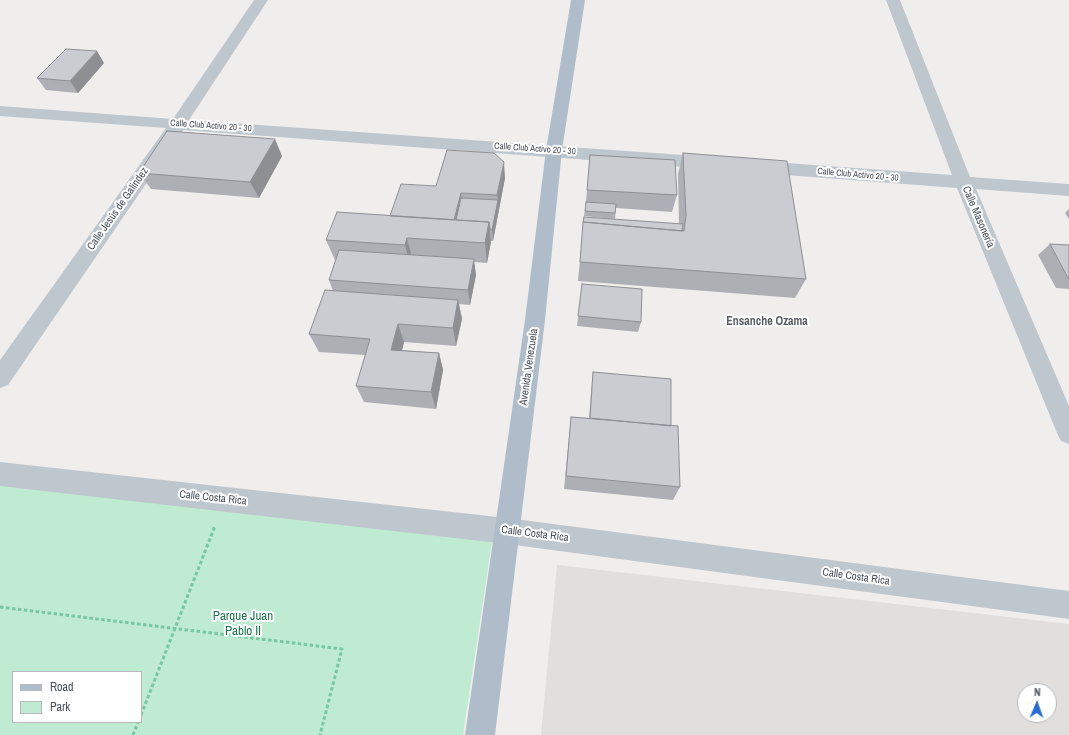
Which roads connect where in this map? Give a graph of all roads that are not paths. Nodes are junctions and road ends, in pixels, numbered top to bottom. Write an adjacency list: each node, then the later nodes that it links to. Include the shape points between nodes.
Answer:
1 (261, 0): 5 (street, Calle Jesús de Galindez)
2 (578, 0): 6 (main road, Avenida Venezuela)
3 (893, 0): 7 (street, Calle Masonería)
4 (0, 111): 5 (street, Calle Club Activo 20 - 30)
5 (178, 124): 6 (street, Calle Club Activo 20 - 30); 9 (street, Calle Jesús de Galindez)
6 (554, 150): 7 (street, Calle Club Activo 20 - 30); 12 (main road, Avenida Venezuela, via 536,320)
7 (964, 183): 8 (street, Calle Club Activo 20 - 30); 10 (street, Calle Masonería)
8 (1069, 190)
9 (0, 378)
10 (1069, 433)
11 (0, 474): 12 (street, Calle Costa Rica)
12 (508, 530): 13 (street, Calle Costa Rica); 14 (main road, Avenida Venezuela)
13 (1069, 605)
14 (480, 735)

